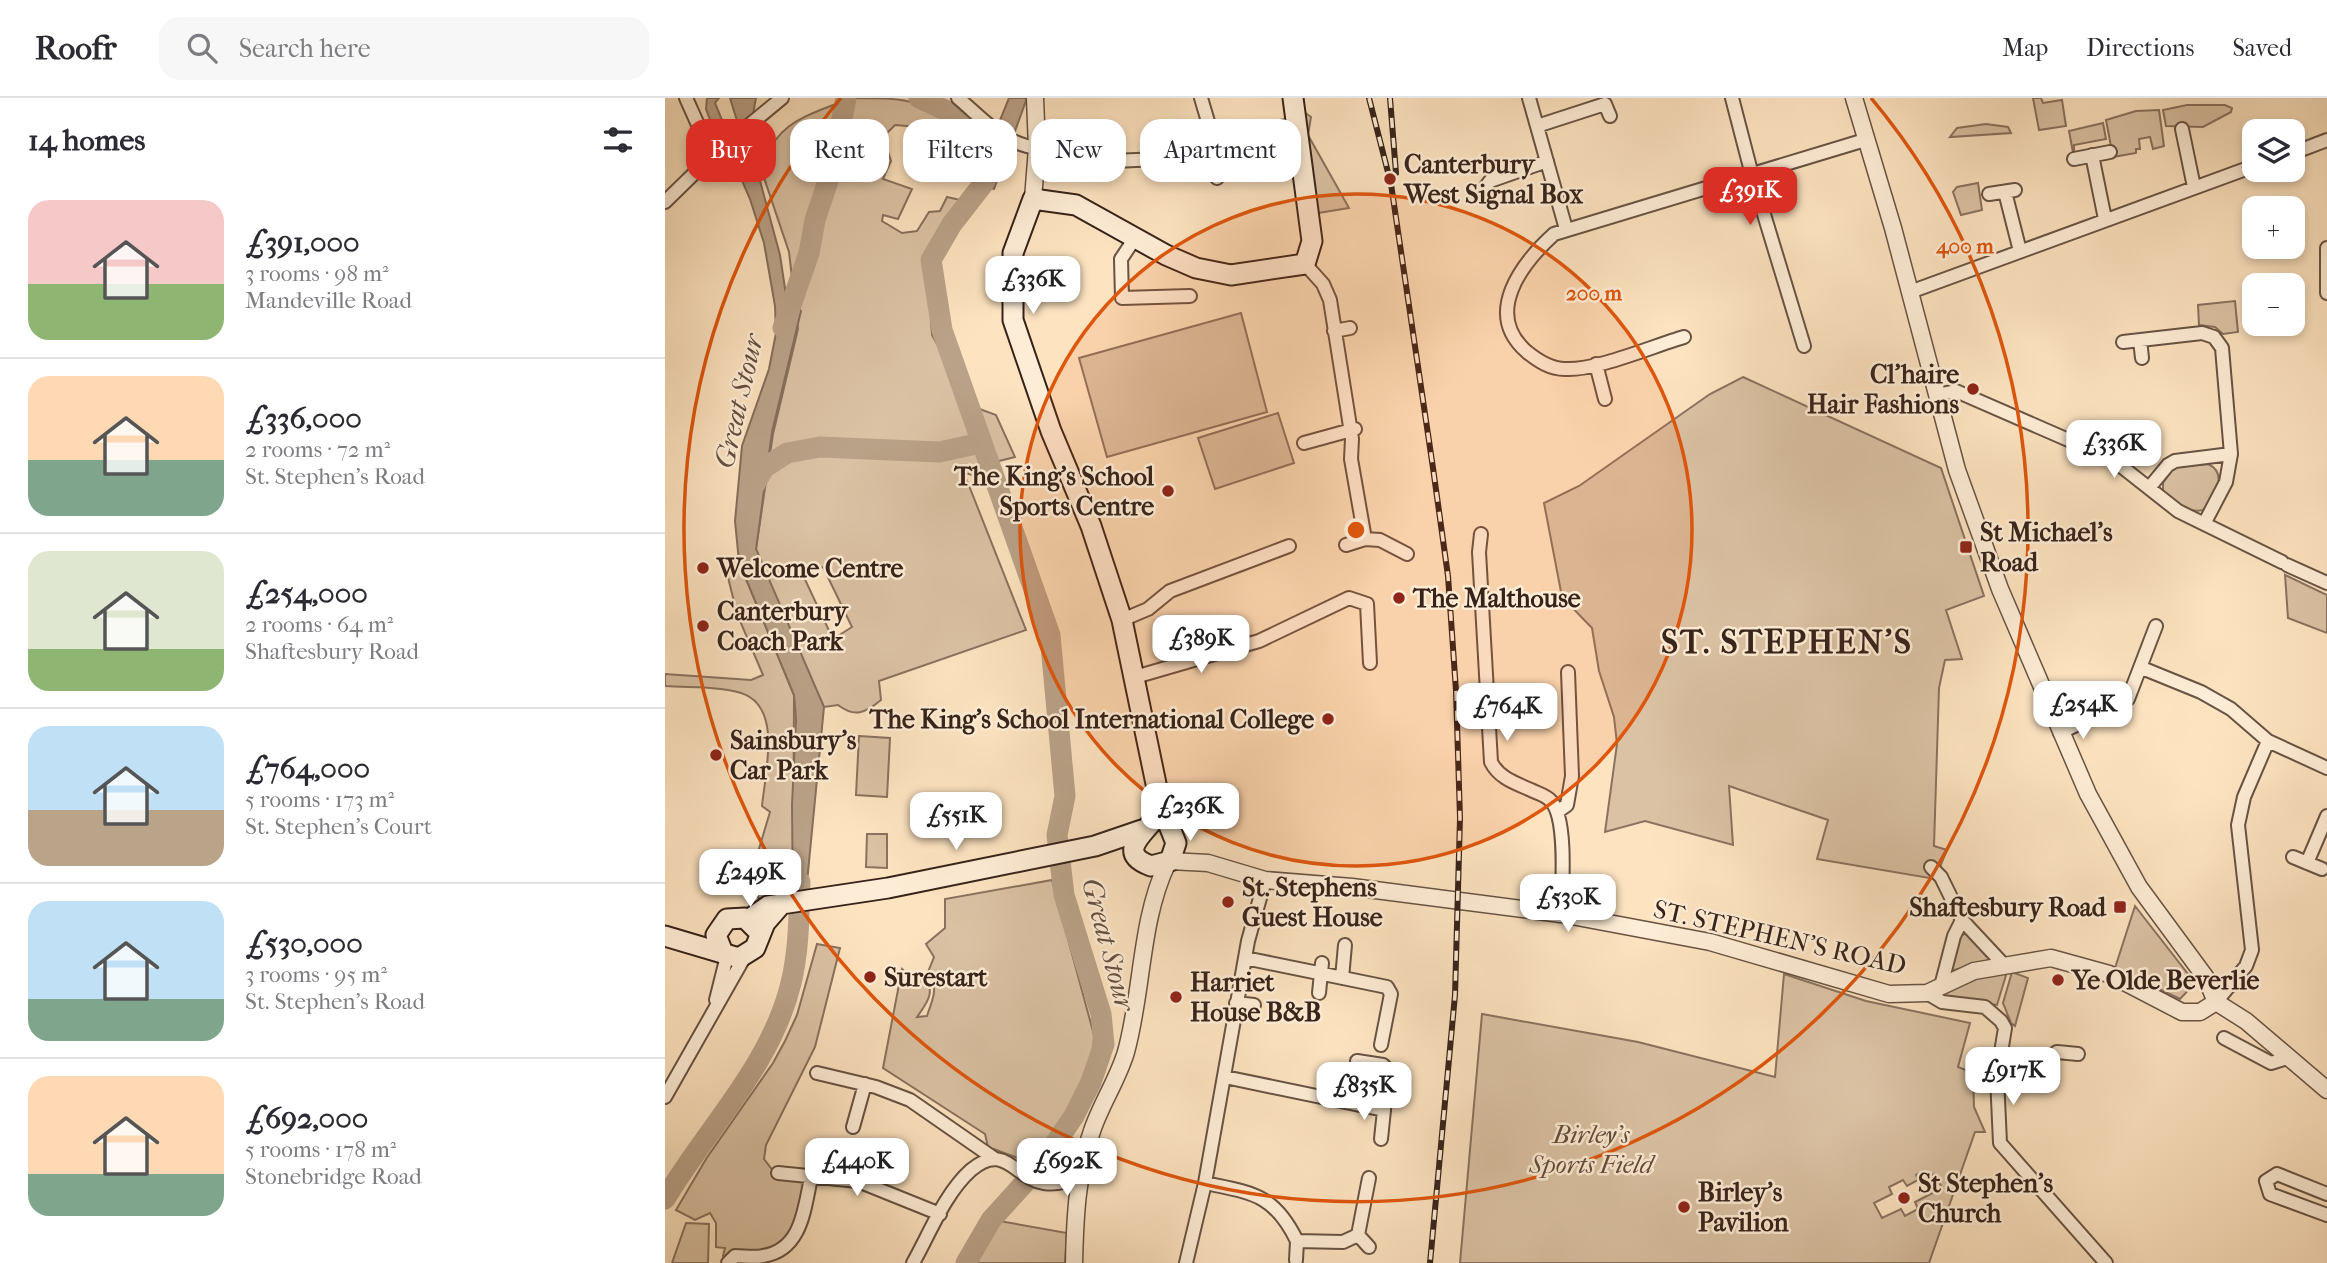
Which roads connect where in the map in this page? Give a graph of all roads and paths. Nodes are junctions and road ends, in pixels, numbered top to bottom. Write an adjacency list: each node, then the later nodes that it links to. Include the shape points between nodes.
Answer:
1 (686, 98): 11 (street)
2 (782, 98): 12 (street)
3 (958, 98): 21 (street, via 992,129)
4 (1035, 98): 13 (street)
5 (1201, 98): 14 (street)
6 (1293, 98): 15 (main road)
7 (1529, 98): 16 (street)
8 (1732, 98): 28 (street)
9 (1854, 98): 18 (street)
10 (1610, 116): 16 (street, via 1605,104)
11 (699, 119)
12 (758, 119)
13 (1036, 119)
14 (1208, 119)
15 (1296, 119)
16 (1537, 126): 26 (street)
17 (2182, 129): 31 (street)
18 (1865, 140): 28 (street); 43 (street)
19 (2327, 140): 20 (street)
20 (2305, 148)
21 (1031, 149)
22 (2110, 152): 24 (street)
23 (1301, 154): 41 (main road, via 1313,241)
24 (2092, 155): 25 (street); 36 (street)
25 (2074, 159)
26 (1547, 161): 32 (street, via 1490,181); 37 (street)
27 (2242, 170): 31 (street)
28 (1752, 175): 37 (street); 51 (street)
29 (686, 182): 35 (street)
30 (1034, 182): 34 (street)
31 (2194, 187): 36 (street)
32 (1481, 193)
33 (1989, 194): 40 (street, via 2010,191)
34 (1033, 199): 38 (main road, via 1076,205); 67 (main road, ST. STEPHEN'S ROAD, via 1013,254 1013,320)
35 (665, 202)
36 (2105, 219): 40 (street)
37 (1566, 229): 53 (street, via 1554,234 1523,267 1509,297 1507,320 1516,341 1547,366 1567,370)
38 (1135, 238): 41 (main road, via 1196,268 1231,275); 45 (street, via 1121,258 1122,298)
39 (2327, 248): 42 (street)
40 (2020, 251): 43 (street)
41 (1305, 264): 47 (street, via 1330,300)
42 (2326, 277): 44 (street)
43 (1910, 292): 54 (street)
44 (2327, 293)
45 (1190, 296)
46 (1350, 328): 47 (street)
47 (1334, 331): 56 (street)
48 (1684, 337): 53 (street)
49 (2140, 340): 50 (street); 52 (street); 58 (street, via 2202,333 2218,341 2224,356)
50 (2123, 342)
51 (1804, 346)
52 (2142, 358)
53 (1596, 364): 55 (street)
54 (1937, 395): 59 (street, via 1956,391 2105,455); 73 (street, via 1984,547)
55 (1605, 399)
56 (1352, 433): 57 (street); 62 (street, via 1351,459)
57 (1304, 443)
58 (2231, 454): 59 (street, via 2175,461); 60 (street, via 2226,482)
59 (2149, 488): 60 (street)
60 (2204, 524): 66 (street, via 2263,547)
61 (1481, 534): 77 (street, via 1491,762 1506,779 1552,801)
62 (1365, 538): 63 (street); 65 (street)
63 (1346, 545)
64 (1282, 553): 67 (street, via 1170,591 1148,609)
65 (1408, 554)
66 (2327, 583)
67 (1122, 620): 72 (main road, ST. STEPHEN'S ROAD)
68 (2156, 626): 70 (street)
69 (1370, 663): 72 (street, via 1367,604 1349,598 1259,641)
70 (2142, 668): 73 (street, via 2128,699); 74 (street, via 2231,709)
71 (1568, 672): 77 (street, via 1572,776 1567,805)
72 (1135, 677): 76 (main road, ST. STEPHEN'S ROAD)
73 (2060, 733): 104 (street, via 2120,855 2162,922 2206,978)
74 (2268, 741): 75 (street); 104 (street, via 2244,797 2238,825 2252,943 2246,966)
75 (2327, 768)
76 (1160, 803): 79 (main road); 80 (main road, ST. STEPHEN'S ROAD)
77 (1557, 812): 91 (street, via 1563,860)
78 (2327, 816): 86 (street)
79 (1144, 828): 80 (main road, ST. STEPHEN'S ROAD, via 1160,825); 81 (main road); 83 (main road, via 1135,845)
80 (1173, 834): 84 (main road, via 1177,849); 85 (street, ST. STEPHEN'S ROAD)
81 (1095, 846): 83 (main road, ST. STEPHEN'S ROAD); 93 (main road, via 781,906)
82 (2293, 857): 86 (street)
83 (1140, 859): 84 (main road, ST. STEPHEN'S ROAD, via 1151,866); 90 (street, via 1149,883)
84 (1168, 862): 85 (street, ST. STEPHEN'S ROAD); 90 (street)
85 (1208, 863): 89 (street, ST. STEPHEN'S ROAD)
86 (2308, 863): 88 (street)
87 (1931, 867): 92 (street)
88 (2322, 869)
89 (1265, 880): 91 (street, ST. STEPHEN'S ROAD); 98 (street)
90 (1151, 908): 123 (street, via 1125,1055 1091,1132)
91 (1561, 914): 102 (street, ST. STEPHEN'S ROAD, via 1710,942 1889,994)
92 (1962, 919): 99 (street); 102 (street)
93 (753, 928): 94 (main road, via 733,917); 97 (main road, via 755,948)
94 (718, 929): 95 (main road); 97 (main road, via 716,940)
95 (670, 936): 97 (main road)
96 (1345, 945): 101 (street)
97 (732, 955): 117 (street, via 708,1024)
98 (1245, 958): 100 (street); 105 (street)
99 (2004, 965): 102 (street, via 1966,974); 104 (street, via 2069,960 2109,974 2182,1012 2200,1012)
100 (1321, 969): 101 (street); 103 (street)
101 (1342, 978): 108 (street, via 1387,987 1391,994)
102 (1934, 989): 110 (street, via 1935,1000 1993,1011 2005,1028)
103 (1319, 993)
104 (2216, 1002): 111 (street, via 2246,1021)
105 (1236, 1003): 106 (street); 114 (street)
106 (1254, 1005)
107 (2224, 1038): 111 (street, via 2271,1063)
108 (1381, 1045)
109 (2078, 1054): 110 (street, via 2057,1052 2045,1060)
110 (1999, 1055): 140 (street, via 2000,1143)
111 (2287, 1058): 116 (street)
112 (1357, 1061): 118 (street, via 1387,1069)
113 (817, 1073): 115 (street)
114 (1224, 1077): 118 (street); 127 (street)
115 (865, 1084): 119 (street); 121 (street, via 910,1100)
116 (2327, 1090)
117 (665, 1097)
118 (1384, 1110): 120 (street)
119 (853, 1127)
120 (1381, 1139)
121 (995, 1159): 126 (street); 130 (street, via 967,1174)
122 (778, 1173): 124 (street)
123 (1081, 1176): 126 (street); 129 (street)
124 (811, 1178): 130 (street, via 858,1181); 136 (street, via 803,1217 792,1240 774,1254 735,1256)
125 (1369, 1178): 132 (street)
126 (1044, 1183): 129 (street)
127 (1205, 1183): 133 (street, via 1251,1192 1272,1203); 139 (street)
128 (2327, 1194): 131 (street, via 2277,1174 2266,1181 2270,1194)
129 (1077, 1199): 138 (street)
130 (940, 1214): 137 (street)
131 (2327, 1215)
132 (1358, 1235): 133 (street, via 1343,1241); 134 (street)
133 (1297, 1241): 135 (street)
134 (1369, 1247)
135 (1296, 1260)
136 (726, 1261)
137 (912, 1263)
138 (1074, 1263)
139 (1186, 1263)
140 (2106, 1263)

